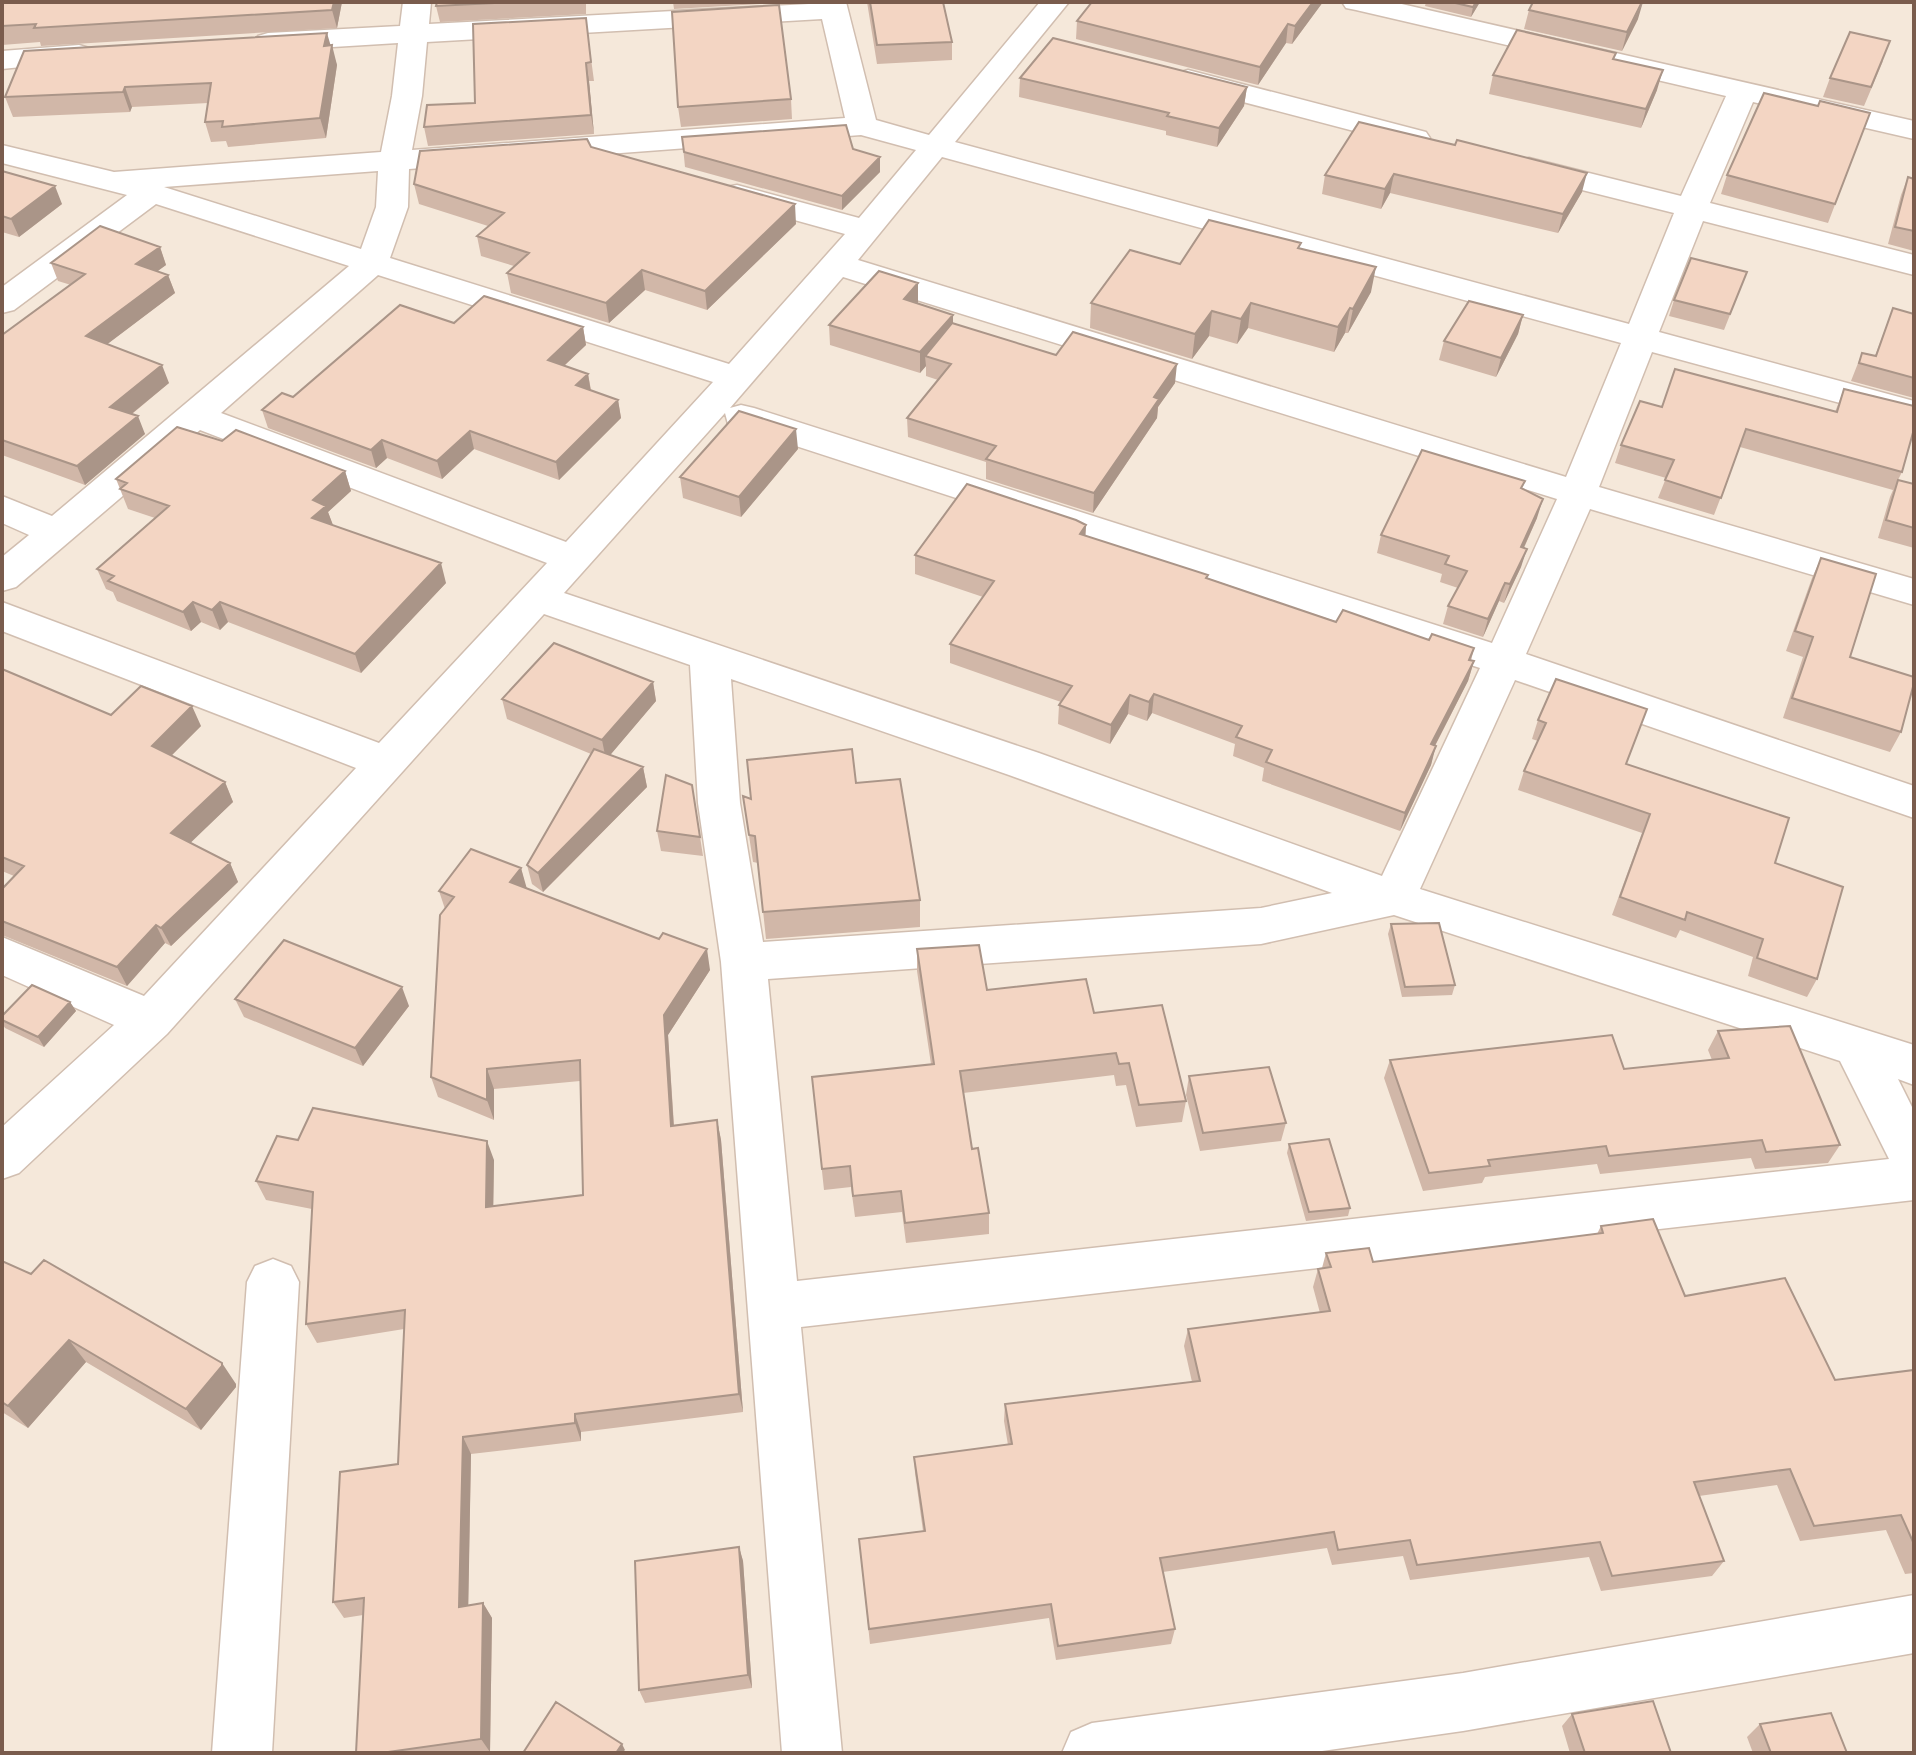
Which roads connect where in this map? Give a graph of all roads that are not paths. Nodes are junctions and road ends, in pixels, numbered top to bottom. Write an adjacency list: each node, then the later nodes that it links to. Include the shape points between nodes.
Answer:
1 (417, 2): 5 (street)
2 (1055, 2): 13 (street, via 1042,42)
3 (1356, 2): 10 (street)
4 (833, 6): 5 (street); 11 (street)
5 (412, 34): 6 (street); 18 (street)
6 (237, 44)
7 (100, 53): 8 (street)
8 (2, 60)
9 (1166, 74): 14 (street)
10 (1743, 91): 12 (street); 23 (street)
11 (862, 126): 13 (street); 15 (street)
12 (1914, 130)
13 (935, 144): 24 (street); 29 (street)
14 (1444, 145)
15 (577, 149): 18 (street); 19 (street)
16 (2, 154): 20 (street)
17 (1506, 161): 23 (street)
18 (394, 162): 20 (street); 25 (street, via 392,207)
19 (653, 170)
20 (114, 181): 22 (street)
21 (714, 188): 24 (street)
22 (151, 193): 25 (street); 28 (street)
23 (1692, 208): 27 (street); 29 (street)
24 (866, 230): 26 (street)
25 (372, 263): 30 (street); 32 (street)
26 (837, 264): 30 (street); 33 (street)
27 (1914, 265)
28 (2, 303)
29 (1641, 338): 31 (street); 33 (street)
30 (724, 392): 36 (street); 42 (street)
31 (1914, 412)
32 (193, 415): 35 (street); 36 (street)
33 (1577, 493): 38 (street); 42 (street)
34 (2, 508): 35 (street)
35 (55, 532): 37 (street)
36 (572, 558): 39 (street)
37 (2, 578)
38 (1914, 592)
39 (535, 597): 41 (street); 43 (street)
40 (2, 616): 43 (street)
41 (710, 659): 45 (street, via 1024,764); 47 (street, via 719,803)
42 (1505, 662): 44 (street); 45 (street)
43 (384, 762): 48 (street)
44 (1914, 802)
45 (1394, 898): 47 (street, via 1261,926); 49 (street)
46 (2, 955): 48 (street)
47 (744, 962): 55 (street)
48 (151, 1020): 51 (street)
49 (1856, 1045): 50 (street); 52 (street)
50 (1914, 1065)
51 (2, 1158)
52 (1914, 1160)
53 (1914, 1178): 55 (street)
54 (273, 1282): 57 (street)
55 (773, 1307): 58 (street)
56 (1914, 1624): 59 (street, via 1463,1702)
57 (242, 1753)
58 (812, 1753)
59 (1092, 1753)

